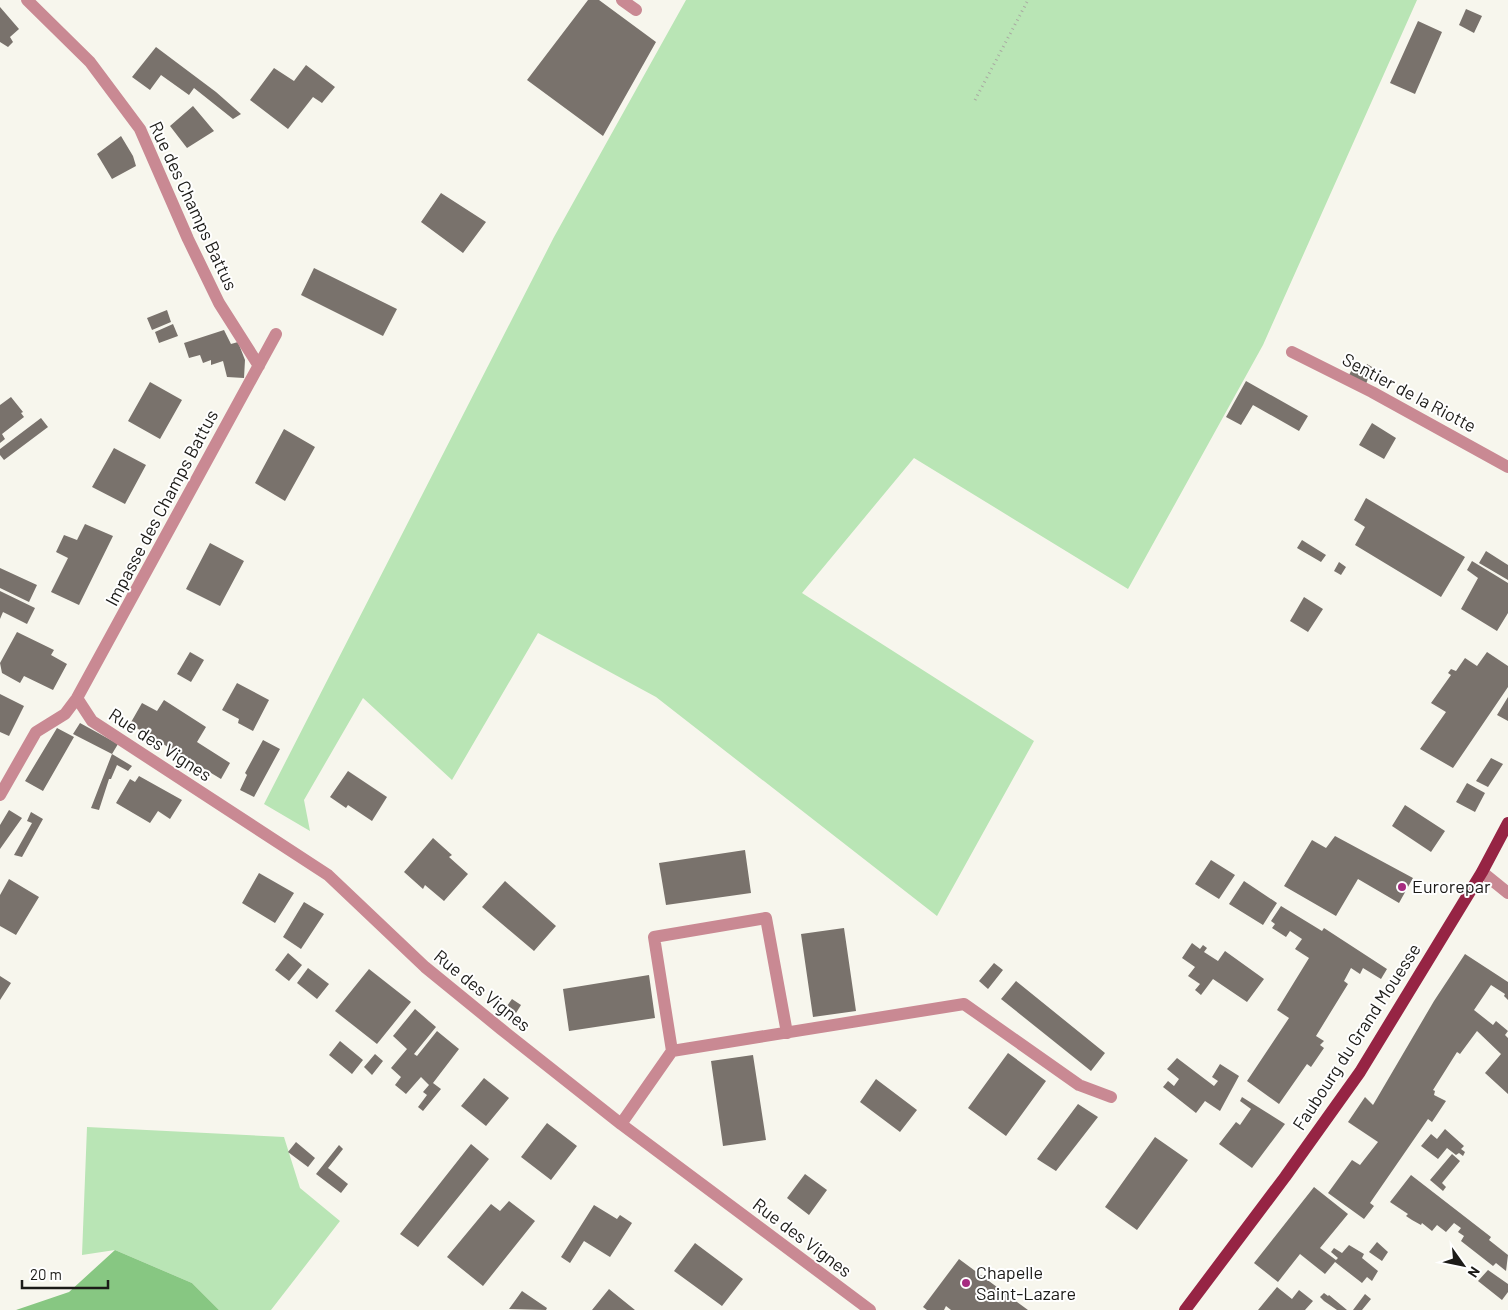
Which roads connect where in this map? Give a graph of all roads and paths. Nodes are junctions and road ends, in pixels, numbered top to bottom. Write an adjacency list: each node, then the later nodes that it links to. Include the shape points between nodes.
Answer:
1 (27, 0): 8 (street, Rue des Champs Battus, via 90,62 140,130 219,303)
2 (622, 0): 4 (street)
3 (1028, 0): 5 (path)
4 (636, 10)
5 (975, 100)
6 (276, 334): 8 (street, Impasse des Champs Battus)
7 (1292, 352): 9 (street, Sentier de la Riotte)
8 (259, 366): 10 (street, Impasse des Champs Battus)
9 (1508, 467)
10 (77, 698): 11 (street, Impasse des Champs Battus, via 65,714 36,732); 18 (street, Rue des Vignes, via 92,721 328,875 425,967)
11 (0, 794)
12 (1508, 823): 13 (main road, Faubourg du Grand Mouesse)
13 (1482, 872): 14 (street); 20 (main road, Faubourg du Grand Mouesse, via 1360,1072)
14 (1508, 893)
15 (787, 1033): 16 (street); 16 (street, via 766,918 654,937); 17 (street, via 964,1004 1079,1085)
16 (672, 1051): 18 (street)
17 (1111, 1097)
18 (621, 1124): 19 (street, Rue des Vignes)
19 (870, 1310)
20 (1185, 1310)

